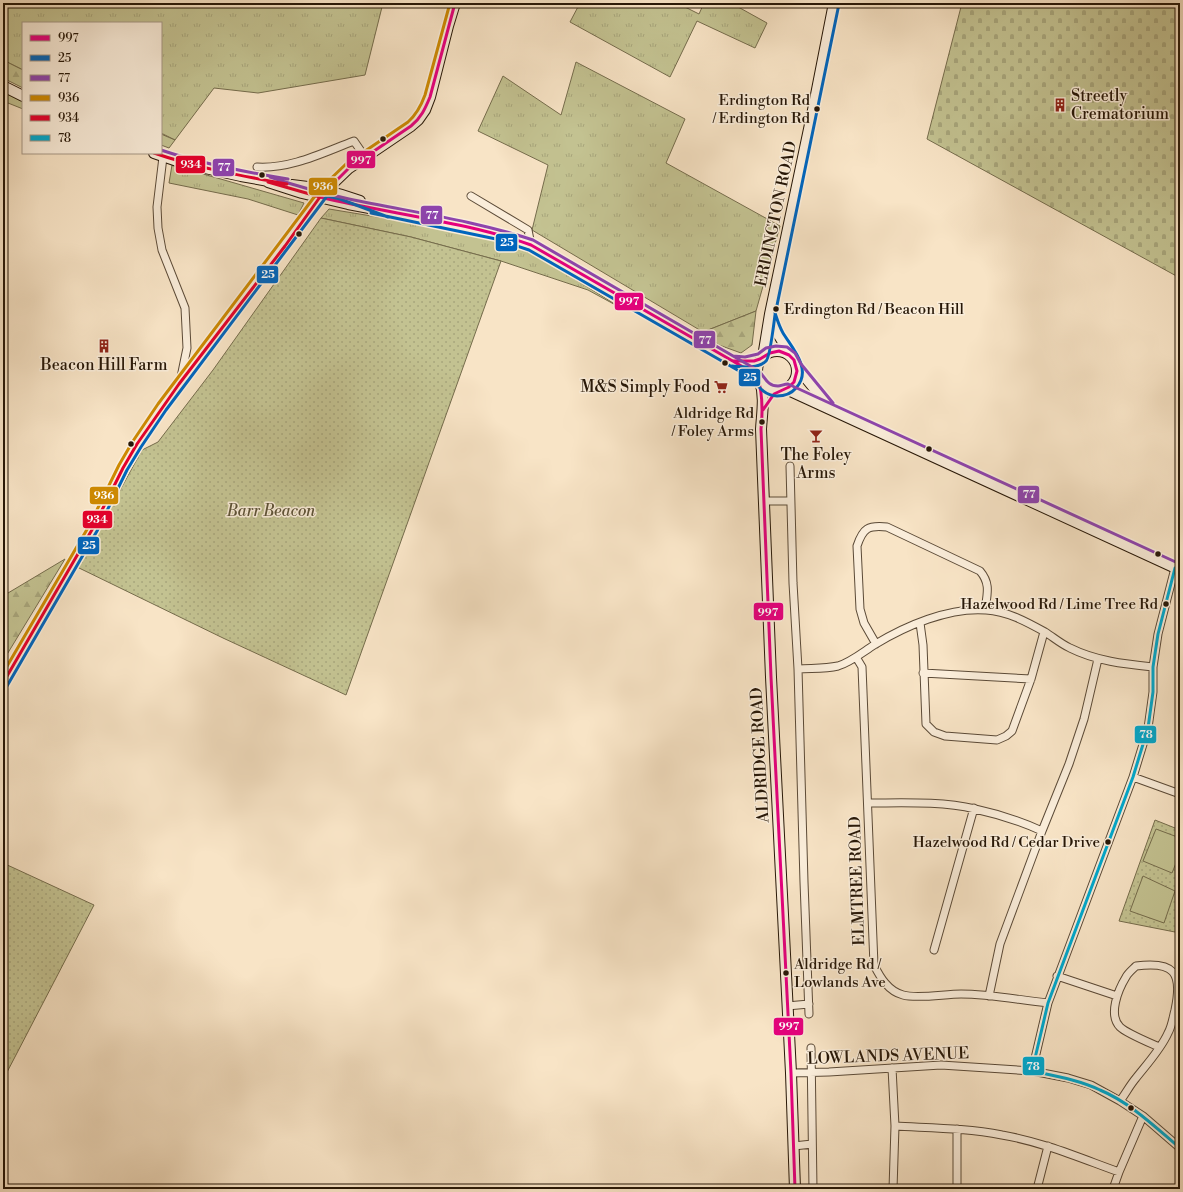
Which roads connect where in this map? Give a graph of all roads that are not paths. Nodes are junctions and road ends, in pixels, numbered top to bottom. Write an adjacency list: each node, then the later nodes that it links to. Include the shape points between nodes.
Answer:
1 (455, 3): 6 (main road, via 425,110 411,126)
2 (834, 3): 11 (main road, ERDINGTON ROAD)
3 (3, 86): 4 (main road)
4 (22, 96)
5 (159, 155): 8 (main road, via 183,163); 17 (street, via 158,228 162,250 185,308 187,348)
6 (365, 157): 7 (street, via 354,141 288,165); 8 (main road, via 349,168)
7 (256, 167)
8 (327, 195): 10 (main road, via 390,212 498,234); 17 (main road, via 296,229)
9 (471, 196): 10 (street, via 528,230)
10 (531, 245): 14 (main road)
11 (770, 314): 12 (main road); 13 (main road, ERDINGTON ROAD)
12 (791, 356): 13 (main road, via 777,351); 15 (main road)
13 (762, 358): 14 (main road, via 745,362); 16 (main road, via 758,367)
14 (733, 361): 16 (main road)
15 (797, 367): 18 (main road, via 794,383); 20 (main road)
16 (759, 378): 18 (main road, via 766,388); 19 (main road, ALDRIDGE ROAD, via 763,390)
17 (179, 384): 35 (main road, via 126,462 93,528)
18 (782, 390): 19 (main road, ALDRIDGE ROAD); 20 (main road)
19 (763, 410): 22 (main road, ALDRIDGE ROAD, via 760,429)
20 (834, 412): 24 (main road)
21 (790, 466): 23 (street)
22 (764, 501): 23 (street); 47 (main road, ALDRIDGE ROAD)
23 (790, 501): 32 (street)
24 (1177, 569): 31 (street, via 1158,634)
25 (985, 610): 26 (street, via 942,614); 27 (street, via 1018,618); 28 (street, via 988,588 986,578 980,571 887,527 875,526 866,529 860,536 857,546 860,609 864,623)
26 (920, 623): 28 (street); 33 (street)
27 (1044, 632): 30 (street, via 1068,647); 34 (street)
28 (876, 644): 29 (street)
29 (856, 657): 32 (street, via 824,668); 38 (street, ELMTREE ROAD, via 862,667)
30 (1098, 659): 31 (street); 40 (street, via 1069,764)
31 (1153, 667): 36 (street, via 1153,692 1148,728)
32 (798, 669): 46 (street)
33 (924, 673): 34 (street); 34 (street, via 926,724 934,732 945,736 997,740 1012,731)
34 (1030, 679)
35 (3, 683)
36 (1133, 777): 37 (street); 42 (street)
37 (1180, 794)
38 (868, 803): 39 (street); 43 (street, ELMTREE ROAD, via 874,965 879,975 891,989 902,995)
39 (974, 808): 40 (street); 41 (street, via 934,938)
40 (1042, 831): 43 (street, via 1000,944)
41 (934, 950)
42 (1057, 976): 44 (street); 45 (street)
43 (989, 996): 45 (street, ELMTREE ROAD)
44 (1117, 996): 50 (street, via 1114,1018 1120,1027); 50 (street, via 1126,977 1136,966 1151,964 1171,968 1179,980 1178,997 1169,1033)
45 (1048, 1003): 52 (street)
46 (809, 1004): 47 (street); 48 (street)
47 (787, 1006): 54 (main road, ALDRIDGE ROAD)
48 (809, 1014)
49 (811, 1048): 53 (street)
50 (1159, 1048): 55 (street)
51 (892, 1068): 52 (street, LOWLANDS AVENUE, via 941,1065); 53 (street, LOWLANDS AVENUE); 57 (street)
52 (1032, 1071): 55 (street, LOWLANDS AVENUE, via 1091,1085)
53 (812, 1072): 54 (street, LOWLANDS AVENUE); 59 (street)
54 (791, 1073): 60 (main road, ALDRIDGE ROAD)
55 (1120, 1101): 56 (street, LOWLANDS AVENUE)
56 (1143, 1116): 62 (street, LOWLANDS AVENUE); 63 (street)
57 (895, 1126): 58 (street); 66 (street)
58 (957, 1129): 61 (street, via 1002,1135); 67 (street)
59 (812, 1144): 60 (street); 65 (street)
60 (794, 1146): 64 (main road, ALDRIDGE ROAD)
61 (1048, 1146): 63 (street); 68 (street)
62 (1180, 1148)
63 (1119, 1172): 69 (street)
64 (795, 1189)
65 (813, 1189)
66 (894, 1189)
67 (957, 1189)
68 (1037, 1189)
69 (1113, 1189)

